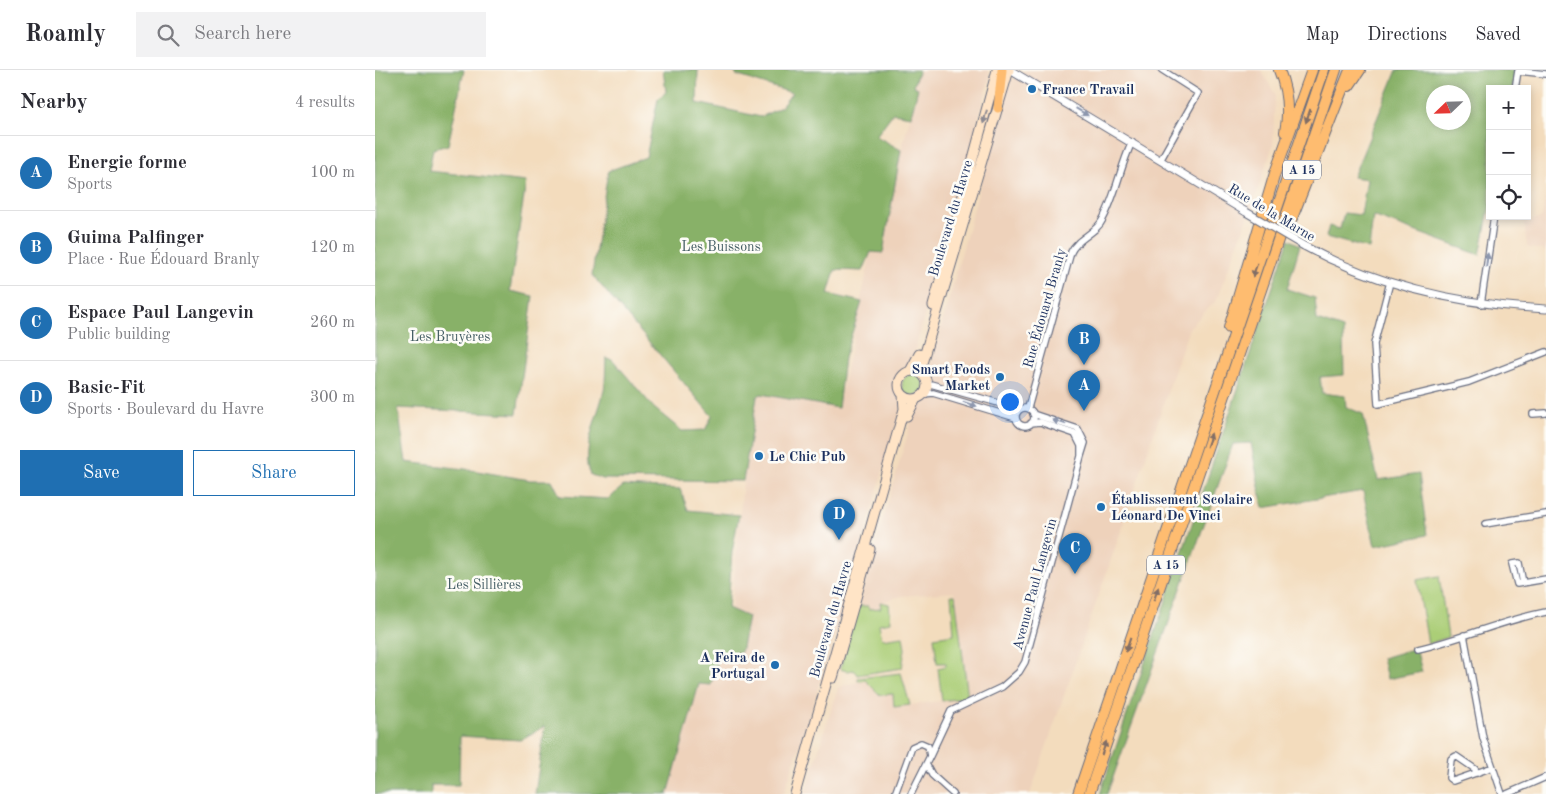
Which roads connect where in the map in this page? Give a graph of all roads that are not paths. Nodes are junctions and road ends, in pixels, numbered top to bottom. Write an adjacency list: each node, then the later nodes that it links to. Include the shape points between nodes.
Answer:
1 (997, 70): 26 (main road, Boulevard du Havre, one-way to 26, via 917,360)
2 (1002, 70): 15 (main road)
3 (1009, 70): 15 (main road, Boulevard du Havre); 16 (street, Rue de la Marne, one-way to 16)
4 (1162, 70): 17 (street, via 1198,93)
5 (1279, 70): 18 (highway, via 1287,100 1287,124)
6 (1312, 70): 18 (highway)
7 (1324, 70): 25 (highway, A 15, one-way to 25)
8 (1336, 70): 20 (highway, A 15)
9 (1350, 70): 14 (highway)
10 (1360, 70): 14 (highway)
11 (1518, 71): 12 (street); 13 (street)
12 (1546, 74)
13 (1516, 85)
14 (1337, 106): 20 (highway, via 1281,247)
15 (998, 108): 27 (main road, Boulevard du Havre, via 921,367)
16 (1132, 142): 17 (street, Rue de la Marne); 30 (street, Rue Édouard Branly, via 1104,219 1095,230 1078,241 1071,252)
17 (1161, 159): 21 (street, Rue de la Marne, bridge, via 1304,246)
18 (1275, 173): 25 (highway, via 1241,281 1220,362)
19 (1492, 220): 22 (street, one-way to 19)
20 (1268, 270): 61 (highway, A 15, one-way to 20)
21 (1390, 282): 22 (street, Rue de la Marne); 24 (street, via 1374,344 1378,404 1469,382)
22 (1481, 304): 23 (street, Rue de la Marne)
23 (1546, 309)
24 (1546, 352)
25 (1222, 367): 60 (highway, A 15, one-way to 60)
26 (910, 371): 27 (main road); 28 (main road, Boulevard du Havre, via 900,380 899,388)
27 (925, 379): 29 (main road, Boulevard du Havre); 31 (street)
28 (903, 395): 29 (main road); 55 (main road, Boulevard du Havre, via 904,408)
29 (920, 396): 35 (street, one-way to 35, via 933,393); 56 (main road, Boulevard du Havre, via 908,413)
30 (1028, 408): 31 (street); 33 (street)
31 (1020, 409): 35 (street)
32 (1546, 413): 34 (street)
33 (1033, 414): 36 (street); 39 (street, Avenue Paul Langevin, one-way to 33, via 1085,443 1078,429)
34 (1533, 414)
35 (1016, 418): 37 (street)
36 (1031, 423): 37 (street); 39 (street, via 1040,422 1075,434 1081,446)
37 (1020, 424): 38 (street)
38 (1018, 432)
39 (1081, 456): 47 (street, Avenue Paul Langevin, via 1025,662 1002,687 951,711)
40 (1546, 514): 41 (street)
41 (1485, 524)
42 (1546, 579): 43 (street)
43 (1523, 583)
44 (1546, 612): 45 (street)
45 (1464, 635): 46 (street); 51 (street, via 1483,738)
46 (1418, 649)
47 (939, 736): 48 (street); 49 (street, Avenue Paul Langevin)
48 (925, 744): 49 (street); 57 (street, via 918,743 912,747)
49 (929, 756): 50 (street, Avenue Paul Langevin)
50 (926, 764): 58 (street, Avenue Paul Langevin); 59 (street, via 932,775)
51 (1493, 767): 52 (street); 62 (street)
52 (1477, 773): 52 (street, via 1453,781 1449,778 1451,759 1456,756)
53 (1546, 777): 54 (street)
54 (1515, 792): 63 (street)
55 (795, 794)
56 (801, 794)
57 (895, 794)
58 (911, 794)
59 (953, 794)
60 (1079, 794)
61 (1089, 794)
62 (1502, 794)
63 (1507, 794)

